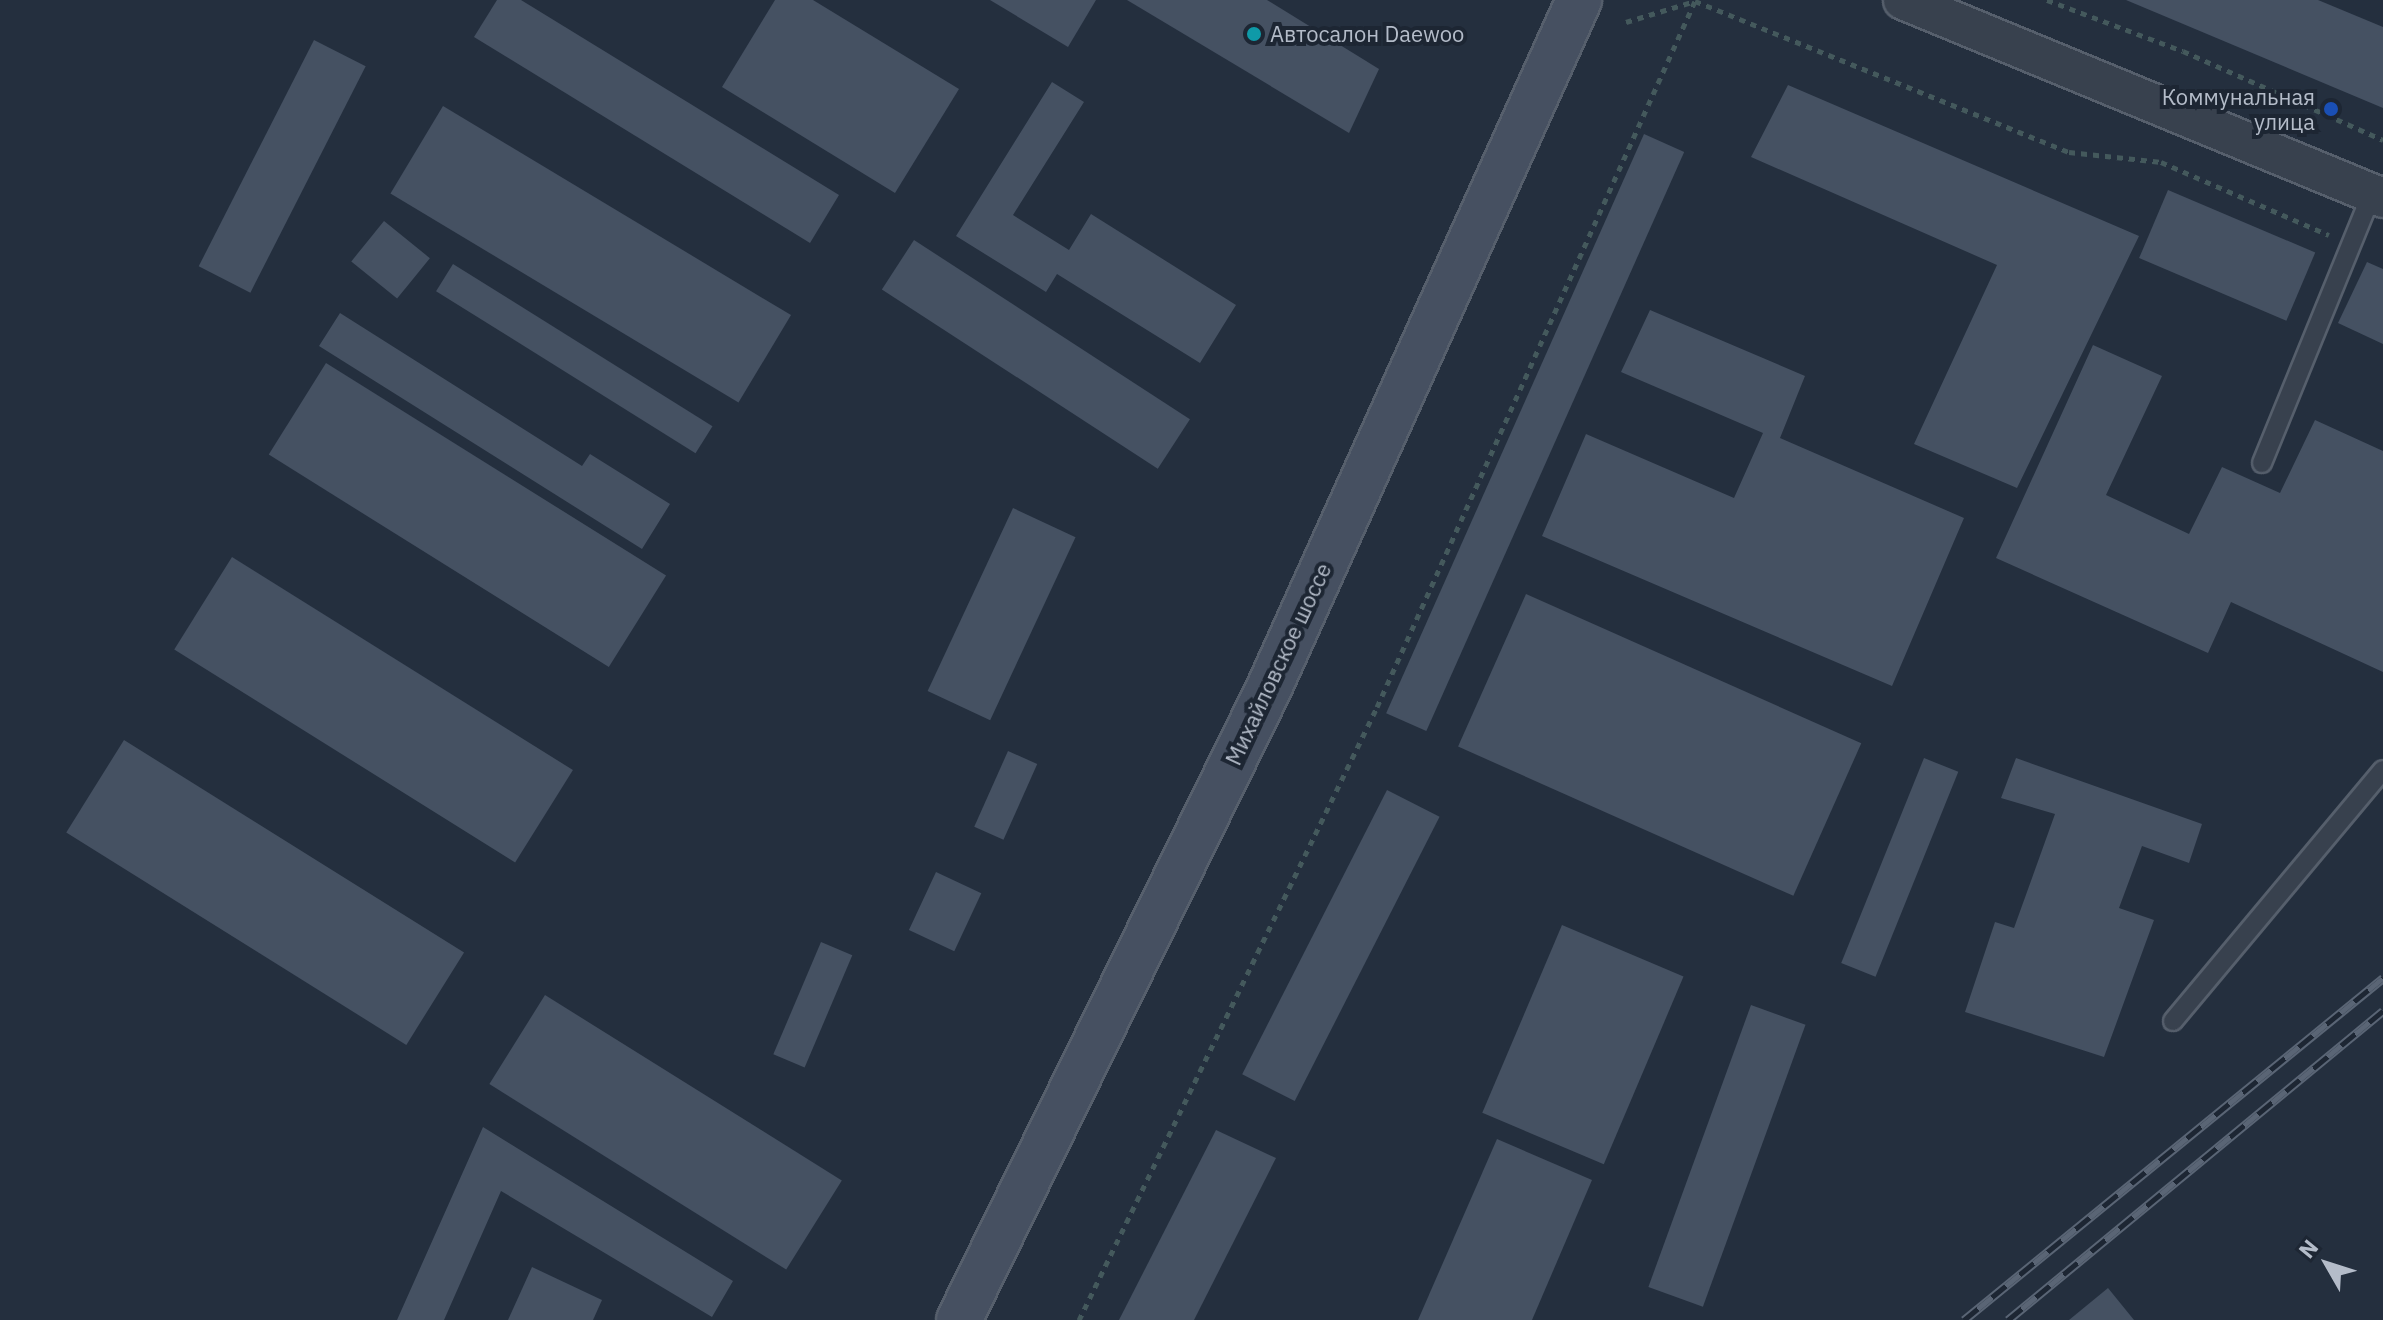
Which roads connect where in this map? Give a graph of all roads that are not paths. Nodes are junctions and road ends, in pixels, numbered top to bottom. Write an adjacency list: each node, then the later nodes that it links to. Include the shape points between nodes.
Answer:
1 (1579, 0): 7 (main road, Михайловское шоссе, via 1269,688)
2 (1903, 0): 3 (street)
3 (2378, 196): 4 (lane, via 2351,244)
4 (2262, 463)
5 (2383, 770): 6 (lane)
6 (2173, 1021)
7 (959, 1320)

